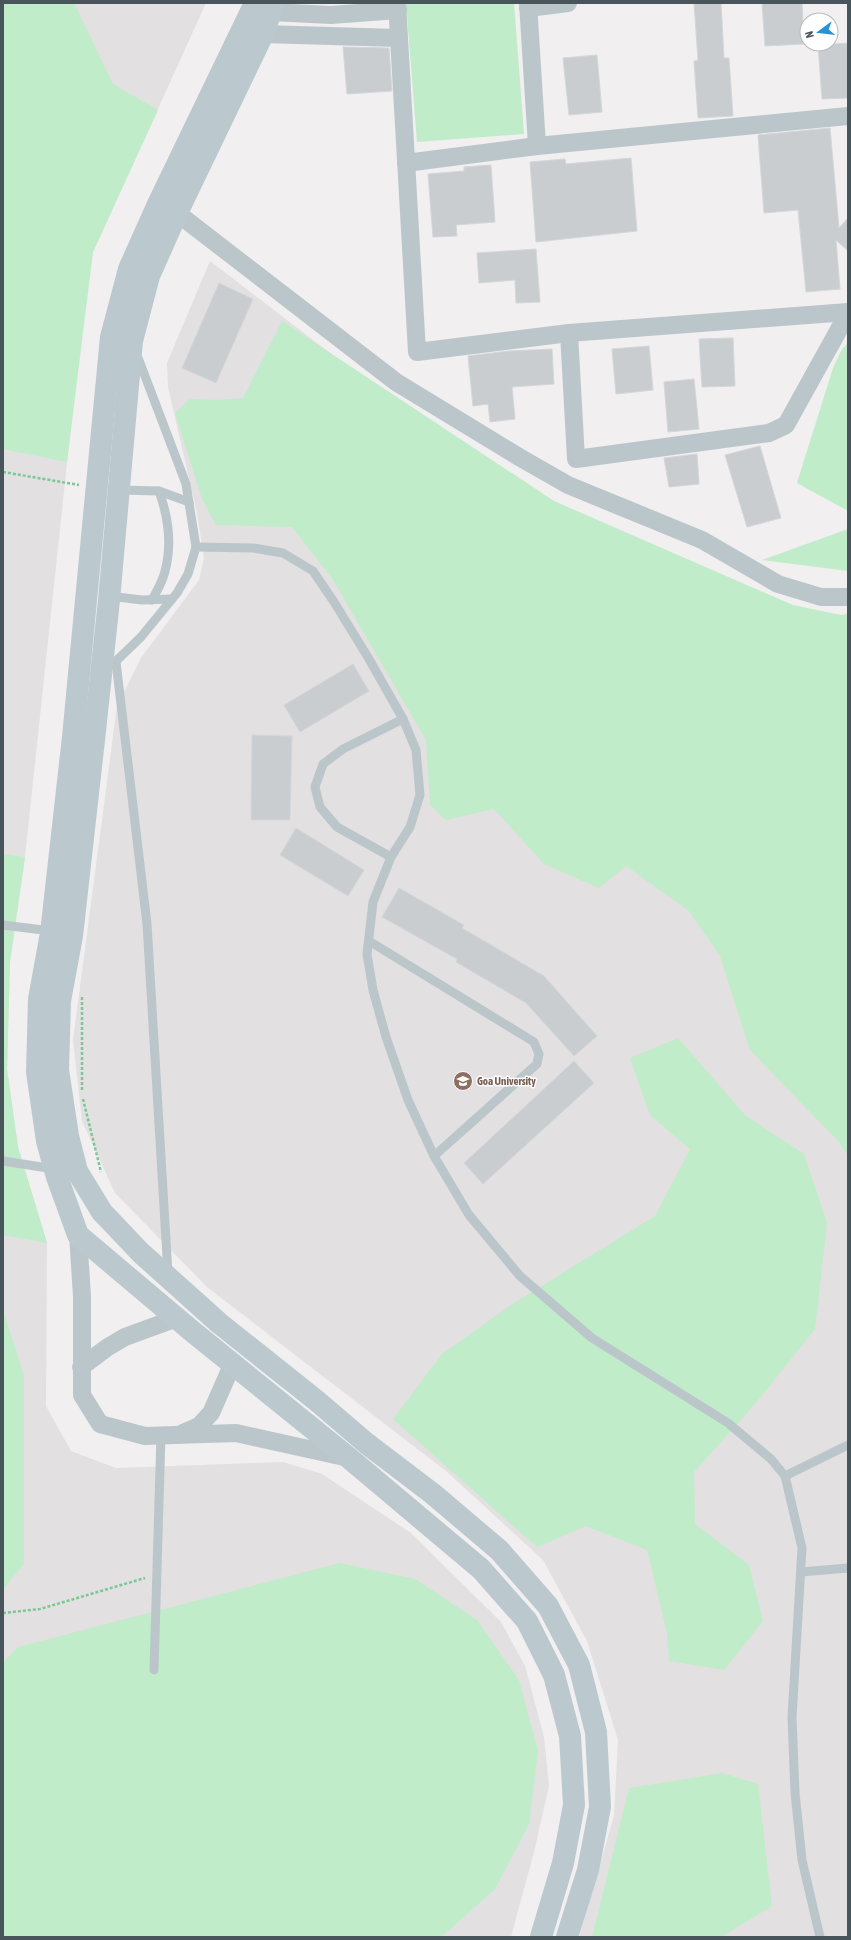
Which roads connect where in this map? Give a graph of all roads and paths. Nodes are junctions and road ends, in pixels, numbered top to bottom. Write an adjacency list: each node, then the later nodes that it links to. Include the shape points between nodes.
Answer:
1 (568, 3): 2 (street)
2 (528, 5): 8 (street)
3 (267, 6): 4 (street, via 331,15); 5 (main road); 15 (main road, via 158,204 129,269 111,337)
4 (397, 6): 6 (street)
5 (262, 34): 6 (street); 10 (main road)
6 (398, 38): 9 (street)
7 (848, 116): 8 (street)
8 (537, 146): 9 (street)
9 (406, 163): 12 (street, via 418,352)
10 (177, 212): 13 (main road, via 149,276); 20 (street, via 396,382 519,457 568,485 702,540 778,584 821,597)
11 (848, 313): 12 (street); 12 (street, via 786,425 769,433 576,459)
12 (569, 333)
13 (132, 341): 15 (main road); 17 (lane, via 186,484)
14 (3, 472): 15 (path)
15 (108, 489): 16 (lane); 19 (main road); 26 (main road, via 78,691)
16 (159, 491): 17 (lane); 22 (lane, via 165,508 168,556 165,572)
17 (189, 502): 18 (lane)
18 (196, 547): 21 (lane, via 188,574); 24 (lane, via 253,548 283,553 312,571 334,602)
19 (109, 596): 22 (lane); 23 (main road)
20 (848, 597)
21 (172, 599): 22 (lane); 23 (lane, via 141,638)
22 (152, 600)
23 (108, 668): 26 (main road); 35 (lane, via 146,924)
24 (404, 720): 25 (lane, via 416,750 420,795 410,827); 25 (lane, via 342,749 323,764 315,787 320,807 337,827)
25 (390, 857): 28 (lane, via 373,902)
26 (59, 919): 27 (lane); 32 (main road, via 39,999 37,1072 47,1141); 35 (main road, via 58,1070 68,1136 77,1171 102,1212)
27 (3, 925)
28 (368, 940): 30 (lane, via 373,990 386,1037 408,1100); 30 (lane, via 534,1042 539,1054 537,1064)
29 (82, 991): 33 (path, via 82,1094)
30 (434, 1156): 44 (lane, via 469,1215 520,1276 592,1338 728,1422 771,1459)
31 (3, 1161): 32 (lane)
32 (55, 1169): 34 (main road)
33 (102, 1177)
34 (78, 1235): 36 (main road); 38 (street, via 82,1296)
35 (168, 1278): 39 (main road)
36 (177, 1318): 37 (main road); 38 (street, via 124,1337)
37 (233, 1363): 40 (street, via 211,1413 199,1426); 43 (main road)
38 (81, 1367): 41 (street, via 82,1395 100,1424 145,1436)
39 (353, 1433): 43 (main road); 51 (main road, via 433,1494 499,1550 548,1606 579,1665 596,1732 600,1807 588,1870)
40 (182, 1434): 41 (street); 43 (street, via 236,1433)
41 (161, 1435): 47 (lane)
42 (848, 1445): 44 (lane)
43 (344, 1454): 50 (main road, via 481,1569 527,1621 554,1675 570,1736 574,1805 563,1863)
44 (785, 1476): 46 (lane, via 802,1548)
45 (848, 1568): 46 (lane)
46 (801, 1572): 52 (lane, via 792,1717 795,1793 802,1860)
47 (157, 1574): 48 (path, via 40,1609); 49 (lane)
48 (3, 1613)
49 (154, 1670)
50 (541, 1937)
51 (567, 1937)
52 (820, 1937)

